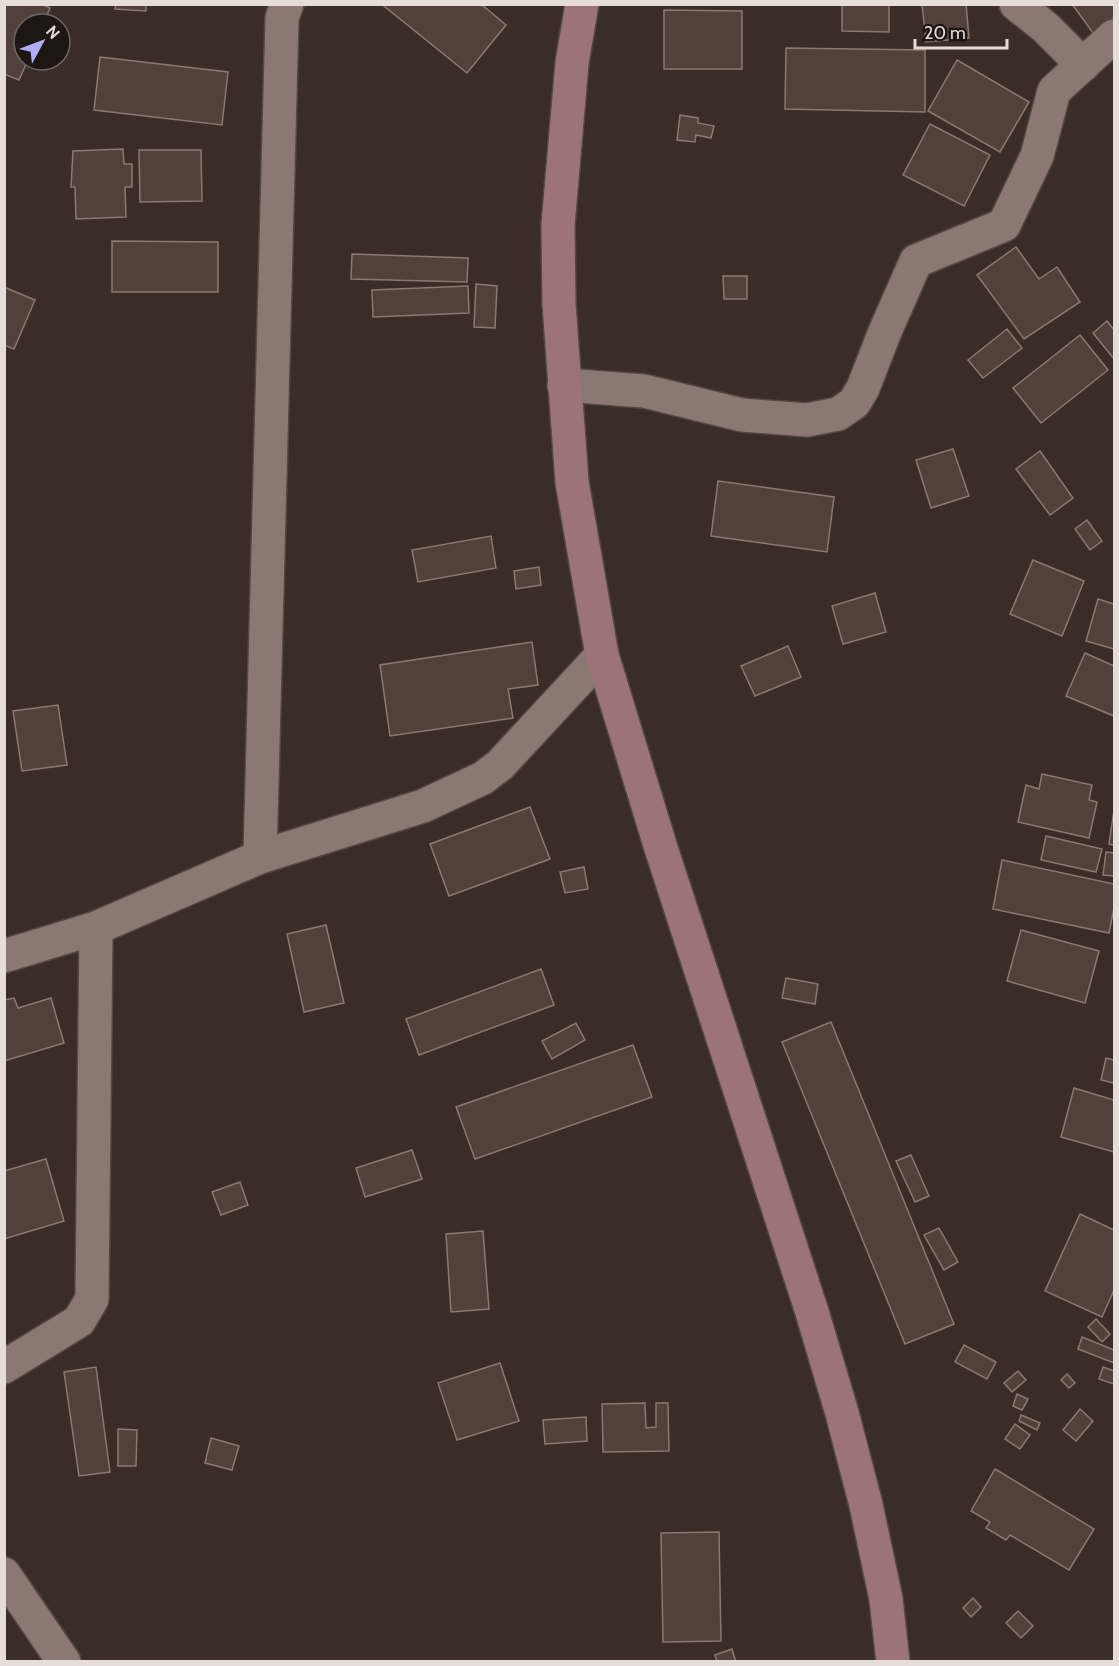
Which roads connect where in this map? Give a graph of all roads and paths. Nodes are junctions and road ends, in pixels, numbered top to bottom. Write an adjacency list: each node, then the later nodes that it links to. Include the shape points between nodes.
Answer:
1 (287, 4): 8 (street, via 282,18)
2 (582, 4): 6 (street, via 571,73 558,225)
3 (1016, 4): 5 (street)
4 (1114, 36): 5 (street)
5 (1083, 65): 6 (street, via 1054,91 1037,156 1004,225 916,261 863,388 854,403 838,414 807,420 742,415 644,391)
6 (564, 385): 7 (street, via 572,482)
7 (602, 656): 8 (street, via 500,765 483,778 423,806); 14 (street, via 842,1413 886,1599)
8 (260, 858): 9 (street)
9 (96, 928): 10 (street); 11 (street, via 92,1299 79,1320)
10 (4, 957)
11 (4, 1366)
12 (4, 1574): 13 (street)
13 (64, 1662)
14 (893, 1662)

